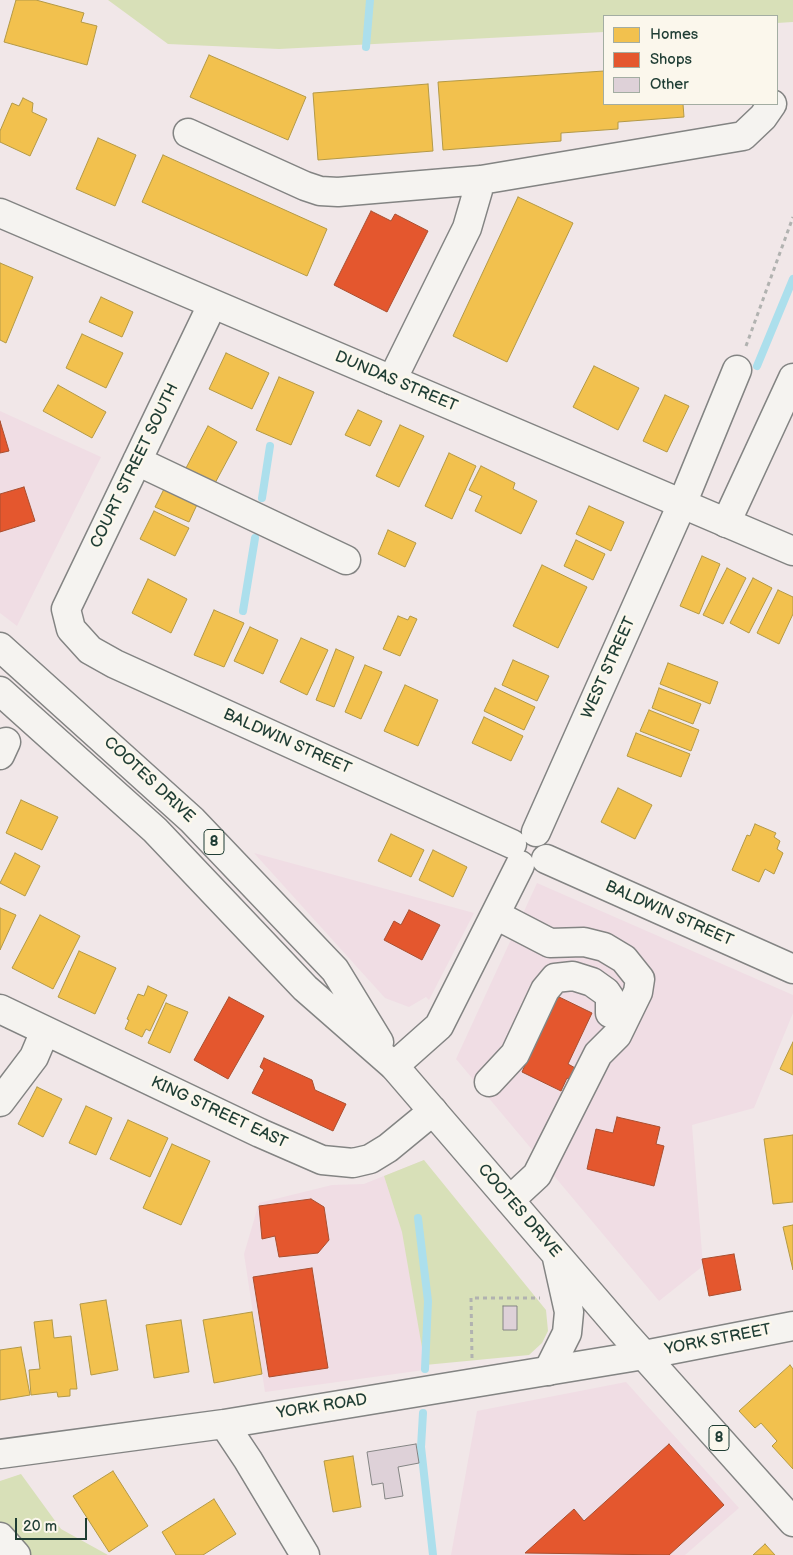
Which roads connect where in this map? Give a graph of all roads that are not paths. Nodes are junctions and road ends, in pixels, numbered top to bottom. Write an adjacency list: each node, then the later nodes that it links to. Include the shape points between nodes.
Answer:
1 (771, 105): 3 (street, via 743,136)
2 (188, 133): 3 (street, via 320,191)
3 (481, 180): 8 (street, via 467,228)
4 (0, 213): 5 (street, DUNDAS STREET)
5 (212, 304): 8 (street, DUNDAS STREET); 9 (street, COURT STREET SOUTH)
6 (737, 370): 10 (street, WEST STREET)
7 (793, 378): 11 (street)
8 (392, 380): 10 (street, DUNDAS STREET)
9 (137, 461): 13 (street); 14 (street, COURT STREET SOUTH, via 66,609)
10 (682, 504): 11 (street, DUNDAS STREET); 17 (street, WEST STREET)
11 (726, 523): 12 (street, DUNDAS STREET)
12 (793, 551)
13 (346, 560)
14 (71, 629): 17 (street, BALDWIN STREET, via 90,650 115,664)
15 (0, 647): 23 (street, COOTES DRIVE / 8, via 192,820 335,970)
16 (0, 691): 23 (street, COOTES DRIVE / 8, via 155,830 305,988)
17 (528, 850): 18 (street, WEST STREET); 19 (street, BALDWIN STREET)
18 (496, 915): 22 (street, via 550,943 584,942 604,947 624,959 636,972 640,979 638,992 617,1035); 23 (street, WEST STREET, via 439,1026)
19 (793, 969)
20 (0, 1010): 21 (street, KING STREET EAST)
21 (45, 1031): 25 (street, via 34,1057); 26 (street, KING STREET EAST, via 322,1160 353,1163 370,1159 394,1144)
22 (598, 1054): 24 (street, via 602,1028 610,1013 610,998 592,982 573,976 555,978 545,990 515,1054); 27 (street, via 537,1175)
23 (394, 1066): 26 (street, COOTES DRIVE / 8)
24 (488, 1082)
25 (0, 1102)
26 (433, 1111): 27 (street, COOTES DRIVE / 8)
27 (510, 1200): 28 (street, COOTES DRIVE / 8)
28 (556, 1252): 30 (street, COOTES DRIVE / 8); 31 (street, via 569,1312 566,1333)
29 (793, 1326): 30 (street, YORK STREET)
30 (644, 1355): 31 (street, YORK ROAD); 34 (street, 8)
31 (548, 1370): 32 (street, YORK ROAD)
32 (224, 1424): 33 (street, YORK ROAD); 37 (street)
33 (0, 1454)
34 (793, 1522)
35 (0, 1537): 36 (street)
36 (16, 1555)
37 (305, 1555)

